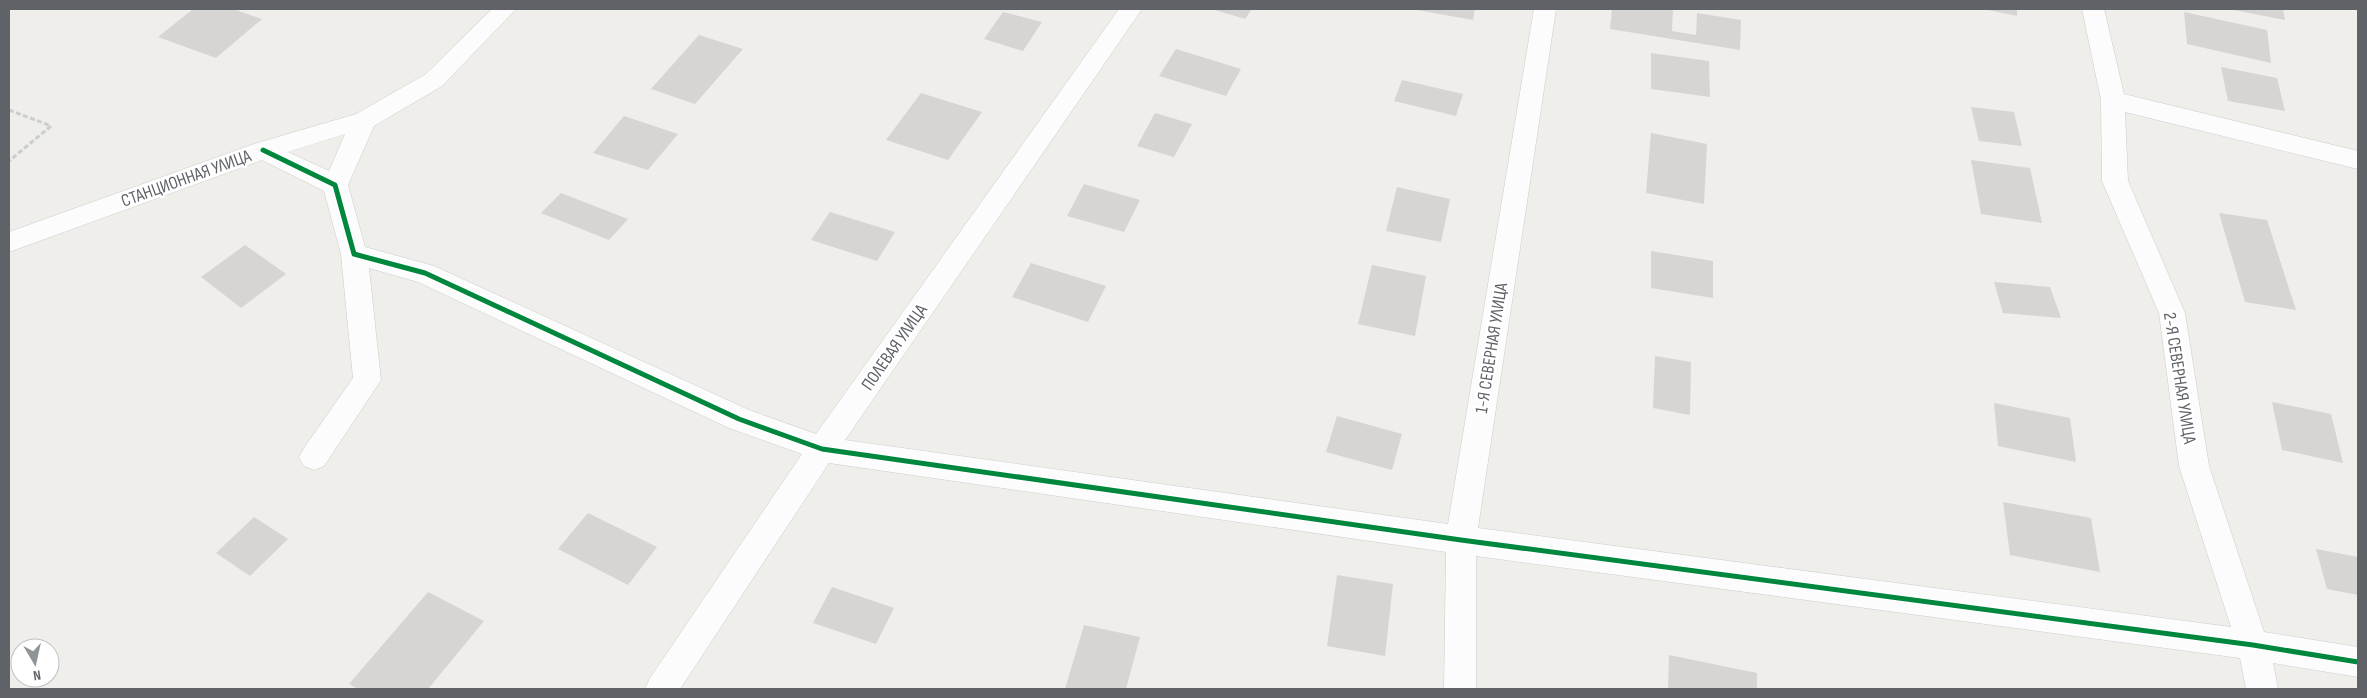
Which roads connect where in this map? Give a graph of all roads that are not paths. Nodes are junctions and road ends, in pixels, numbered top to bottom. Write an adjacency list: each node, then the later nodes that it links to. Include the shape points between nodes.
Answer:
1 (504, 9): 6 (street, СТАНЦИОННАЯ УЛИЦА, via 434,80)
2 (1131, 9): 12 (street, ПОЛЕВАЯ УЛИЦА)
3 (1545, 9): 14 (street, 1-Я СЕВЕРНАЯ УЛИЦА)
4 (2093, 9): 5 (street, 2-Я СЕВЕРНАЯ УЛИЦА)
5 (2113, 100): 8 (street); 15 (street, 2-Я СЕВЕРНАЯ УЛИЦА, via 2115,181 2172,313 2194,466)
6 (364, 120): 7 (street, СТАНЦИОННАЯ УЛИЦА); 9 (street)
7 (262, 150): 9 (street); 10 (street, СТАНЦИОННАЯ УЛИЦА)
8 (2358, 160)
9 (336, 185): 11 (street)
10 (9, 242)
11 (354, 254): 12 (street, via 425,273 739,419); 13 (street, via 367,380)
12 (822, 449): 14 (street); 17 (street, ПОЛЕВАЯ УЛИЦА)
13 (314, 457)
14 (1460, 540): 15 (street); 18 (street, 1-Я СЕВЕРНАЯ УЛИЦА)
15 (2253, 645): 16 (street); 19 (street, 2-Я СЕВЕРНАЯ УЛИЦА)
16 (2358, 662)
17 (661, 689)
18 (1460, 689)
19 (2262, 689)

